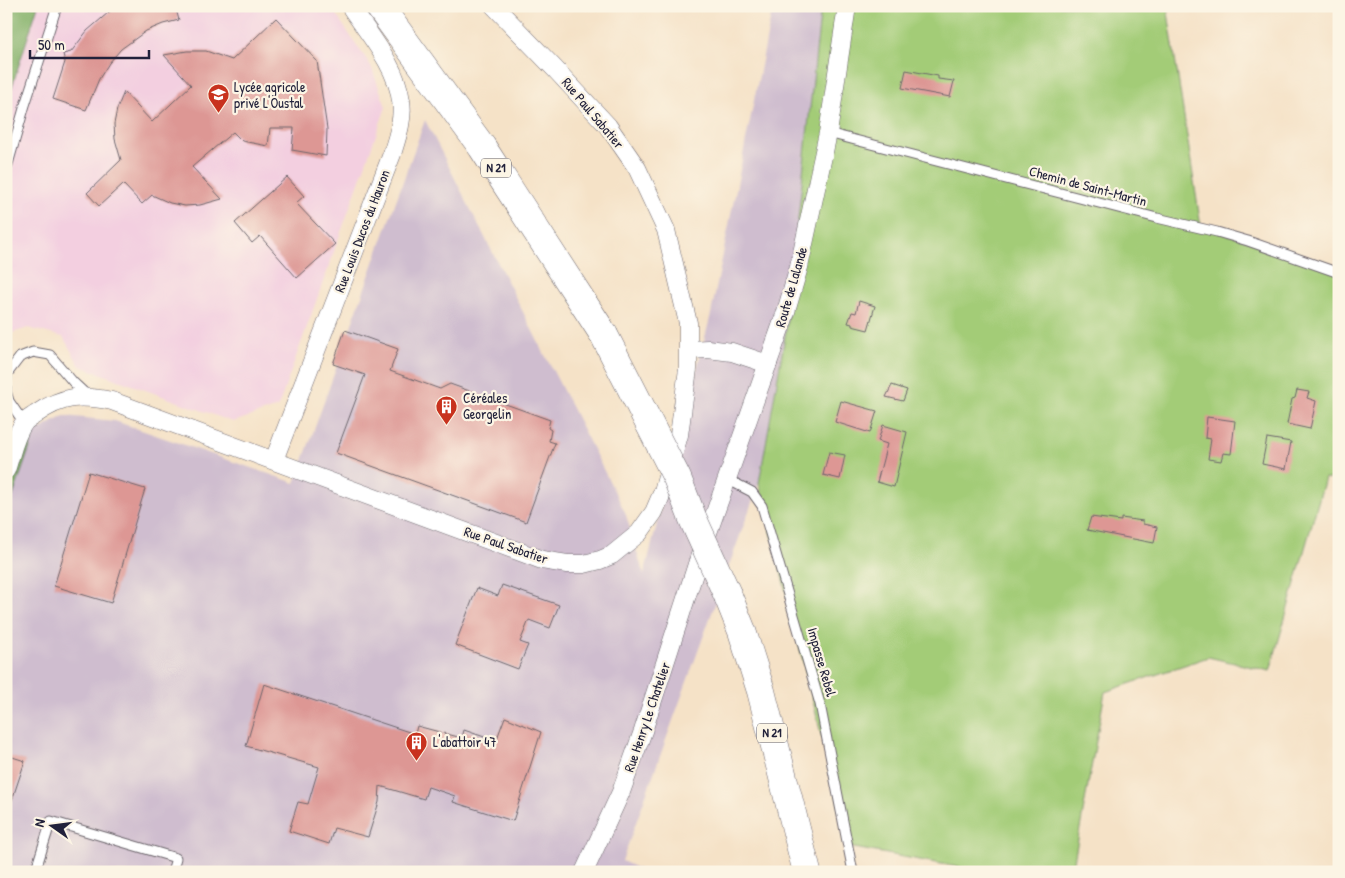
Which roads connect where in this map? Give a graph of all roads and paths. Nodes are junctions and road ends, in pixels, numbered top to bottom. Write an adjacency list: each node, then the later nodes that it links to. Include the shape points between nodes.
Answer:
1 (57, 6): 7 (lane)
2 (350, 6): 14 (street, Rue Louis Ducos du Hauron, via 382,52 396,81 402,102 399,131)
3 (379, 6): 21 (main road, N 21, bridge, via 482,147 604,335 678,478 742,631)
4 (494, 6): 9 (street, Rue Paul Sabatier, via 608,126 637,168 666,230 688,323)
5 (847, 6): 6 (street, Route de Lalande)
6 (828, 133): 8 (lane, Chemin de Saint-Martin, via 1217,232); 10 (street, Route de Lalande, via 799,267)
7 (6, 171)
8 (1339, 273)
9 (689, 350): 10 (street, via 732,352); 14 (street, Rue Paul Sabatier, via 679,435 663,491 654,512 639,533 612,555 600,560 567,564 542,560)
10 (768, 364): 16 (street, Route de Lalande)
11 (7, 373): 12 (lane, via 20,357 33,352 50,355); 13 (lane, via 9,401)
12 (88, 396): 13 (street, Rue Paul Sabatier, via 60,400); 14 (street, Rue Paul Sabatier, via 112,401)
13 (24, 423): 15 (street)
14 (274, 460)
15 (6, 470)
16 (727, 479): 17 (street, Route de Lalande); 22 (lane, Impasse Rebel, via 752,492 762,506 820,704)
17 (699, 558): 20 (street, Rue Henry Le Chatelier, via 621,792)
18 (35, 872): 19 (lane, via 51,821 176,858)
19 (172, 872)
20 (584, 872)
21 (807, 872)
22 (853, 872)

